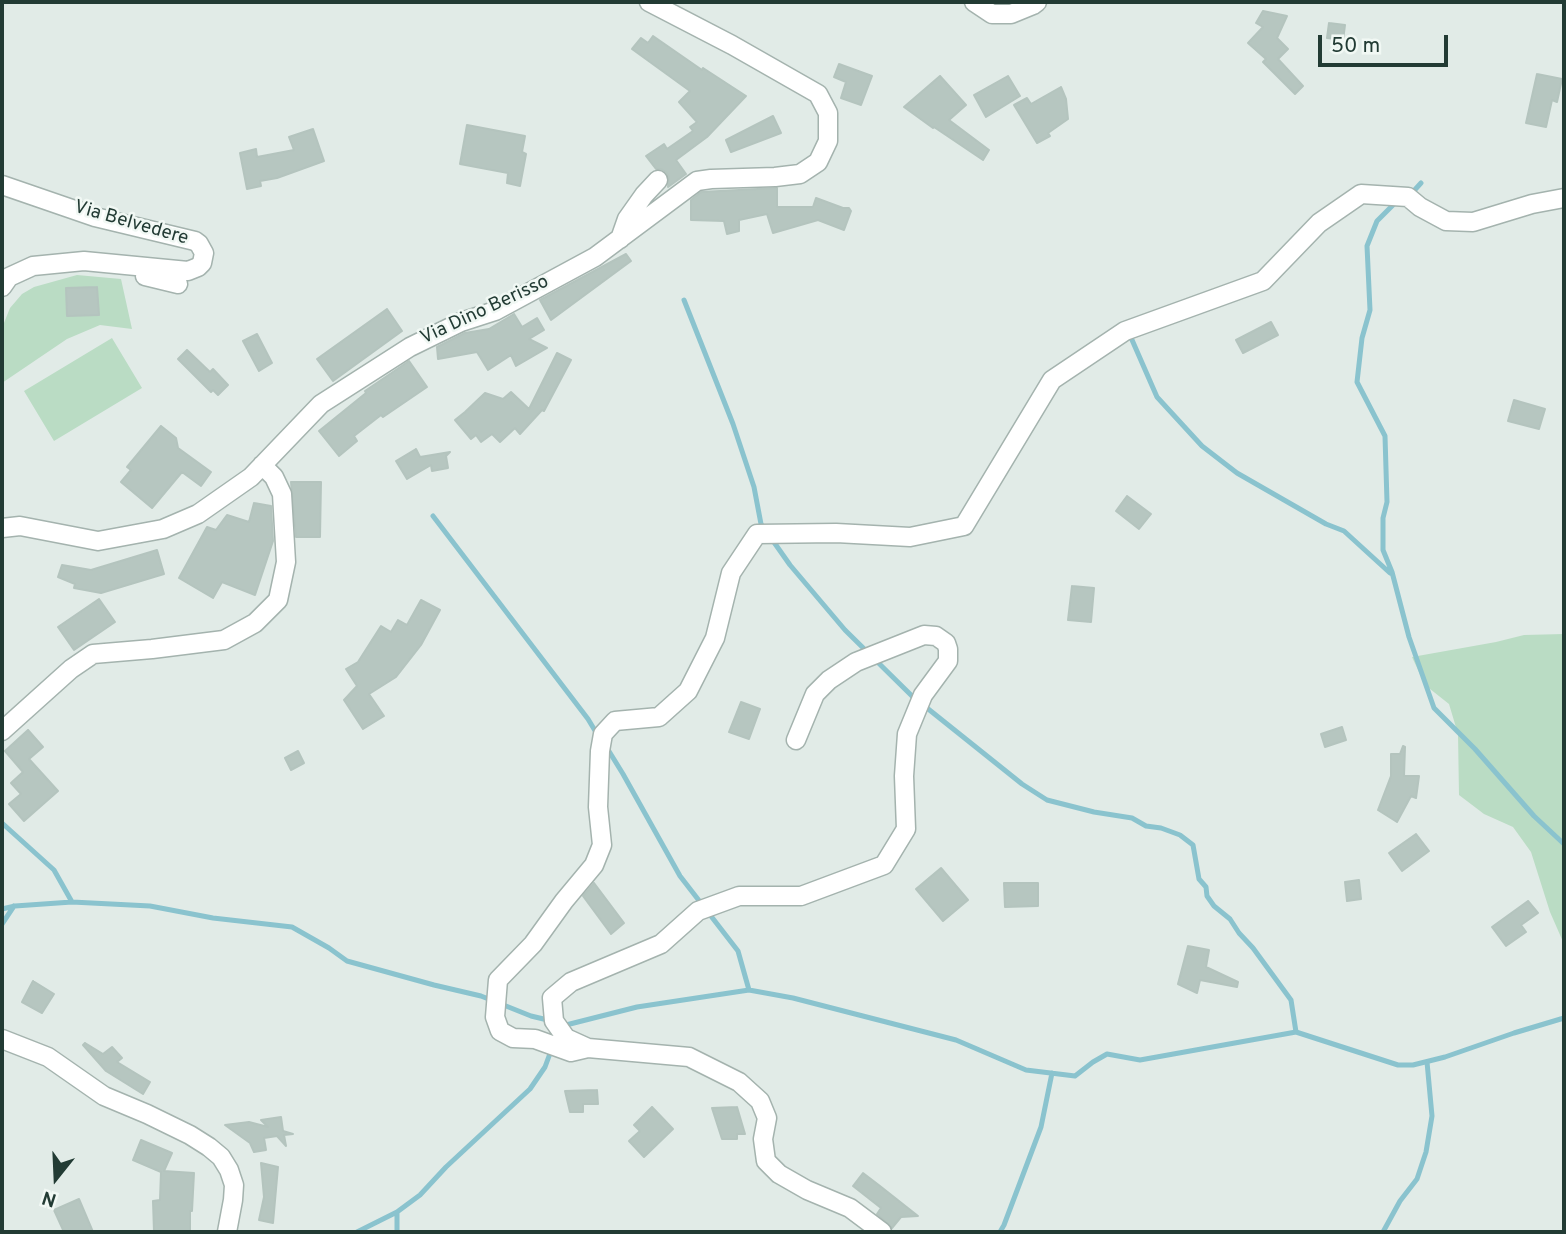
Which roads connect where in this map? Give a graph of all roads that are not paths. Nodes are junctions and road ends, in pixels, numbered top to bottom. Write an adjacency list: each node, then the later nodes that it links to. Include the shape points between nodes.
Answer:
1 (649, 2): 7 (street, Via Dino Berisso, via 818,94 828,113 828,141 818,162 800,174 697,181)
2 (974, 2): 3 (street, via 992,14 1011,14)
3 (1037, 2)
4 (658, 180): 7 (street, via 626,219)
5 (2, 185): 8 (street, Via Belvedere, via 94,217 195,241 204,253 202,263 188,271)
6 (1564, 198): 16 (street, via 1473,222 1446,221 1408,197 1361,194 1319,223 1264,281 1125,331 1052,380 964,526 910,537 757,534 731,573 715,638 688,691 659,717 615,721 603,734 598,807 602,845 594,865 533,944 498,980 495,1017 500,1031 571,1052)
7 (620, 239): 11 (street, Via Dino Berisso, via 495,311 410,347 321,404)
8 (84, 261): 9 (street, Via Belvedere, via 33,266); 10 (street)
9 (4, 279)
10 (178, 284)
11 (262, 465): 12 (street, Via Dino Berisso, via 198,514 163,529 98,541 20,526); 13 (street, via 282,494 286,562 278,600 255,623 224,640 93,654)
12 (2, 528)
13 (2, 730)
14 (796, 740): 16 (street, via 816,694 856,662 924,635 946,643 948,661 923,695 907,734 906,829 884,865 801,896 739,896 698,911 661,944 571,982 552,998 554,1021 565,1038)
15 (2, 1039): 17 (street, via 48,1057 104,1096 190,1135 221,1157 233,1185)
16 (589, 1048): 18 (street, via 689,1057 739,1082 760,1101 767,1118 763,1139 766,1161 779,1174 850,1208)
17 (227, 1232)
18 (882, 1232)

